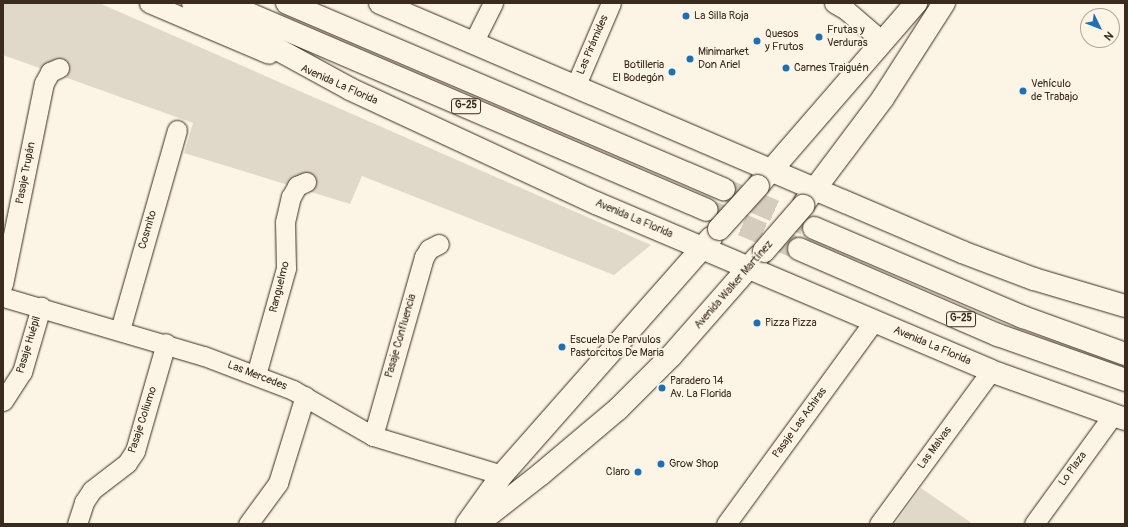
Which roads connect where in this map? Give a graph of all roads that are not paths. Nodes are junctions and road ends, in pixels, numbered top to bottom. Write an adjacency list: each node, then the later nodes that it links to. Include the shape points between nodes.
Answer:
1 (149, 3): 15 (street, Avenida La Florida)
2 (193, 3): 15 (main road)
3 (224, 3): 21 (main road, G-25)
4 (287, 3): 19 (main road, G-25)
5 (380, 3): 12 (main road)
6 (493, 3): 12 (street)
7 (611, 3): 14 (street, Las Pirámides)
8 (834, 3): 11 (street)
9 (916, 3): 11 (main road)
10 (944, 3): 20 (main road, Avenida Walker Martínez, via 883,98)
11 (882, 41): 17 (main road)
12 (473, 43): 14 (main road)
13 (58, 68): 27 (street, Pasaje Trupán, via 50,72 44,83)
14 (575, 87): 17 (main road)
15 (350, 89): 24 (main road, Avenida La Florida, via 548,182)
16 (177, 130): 32 (street, Cosmito)
17 (765, 178): 20 (main road); 24 (main road, bridge)
18 (306, 182): 36 (street, Ranguelmo, via 297,186 291,197 285,222 286,268)
19 (724, 189)
20 (809, 198): 26 (main road, Avenida Walker Martínez, bridge); 29 (main road, via 998,266)
21 (707, 210)
22 (814, 228): 34 (main road, G-25, via 1023,317)
23 (439, 244): 41 (street, Pasaje Confluencia, via 429,248 424,257)
24 (702, 248): 26 (main road, Avenida La Florida); 42 (main road)
25 (799, 249): 37 (main road, G-25, via 998,335)
26 (749, 268): 31 (main road, Avenida La Florida); 46 (main road, Avenida Walker Martínez, via 671,356 618,409)
27 (3, 284)
28 (3, 297): 30 (street, Las Mercedes)
29 (1125, 306)
30 (41, 307): 32 (street, Las Mercedes); 39 (street, Pasaje Huépil, via 22,372)
31 (874, 321): 35 (main road, Avenida La Florida); 47 (street, Pasaje Las Achiras)
32 (120, 330): 33 (street, Las Mercedes)
33 (166, 343): 36 (street, Las Mercedes); 43 (street, Pasaje Coliumo, via 135,451 127,463 92,490 84,502)
34 (1125, 354)
35 (991, 372): 40 (main road, Avenida La Florida); 48 (street, Las Malvas)
36 (256, 375): 38 (street, Las Mercedes)
37 (1125, 380)
38 (305, 396): 41 (street, Las Mercedes); 44 (street, via 278,482)
39 (3, 401)
40 (1119, 417): 49 (street, Lo Plaza)
41 (373, 436): 42 (street, Las Mercedes)
42 (502, 475): 45 (main road)
43 (77, 524)
44 (248, 524)
45 (467, 524)
46 (477, 524)
47 (726, 524)
48 (879, 524)
49 (1034, 524)

